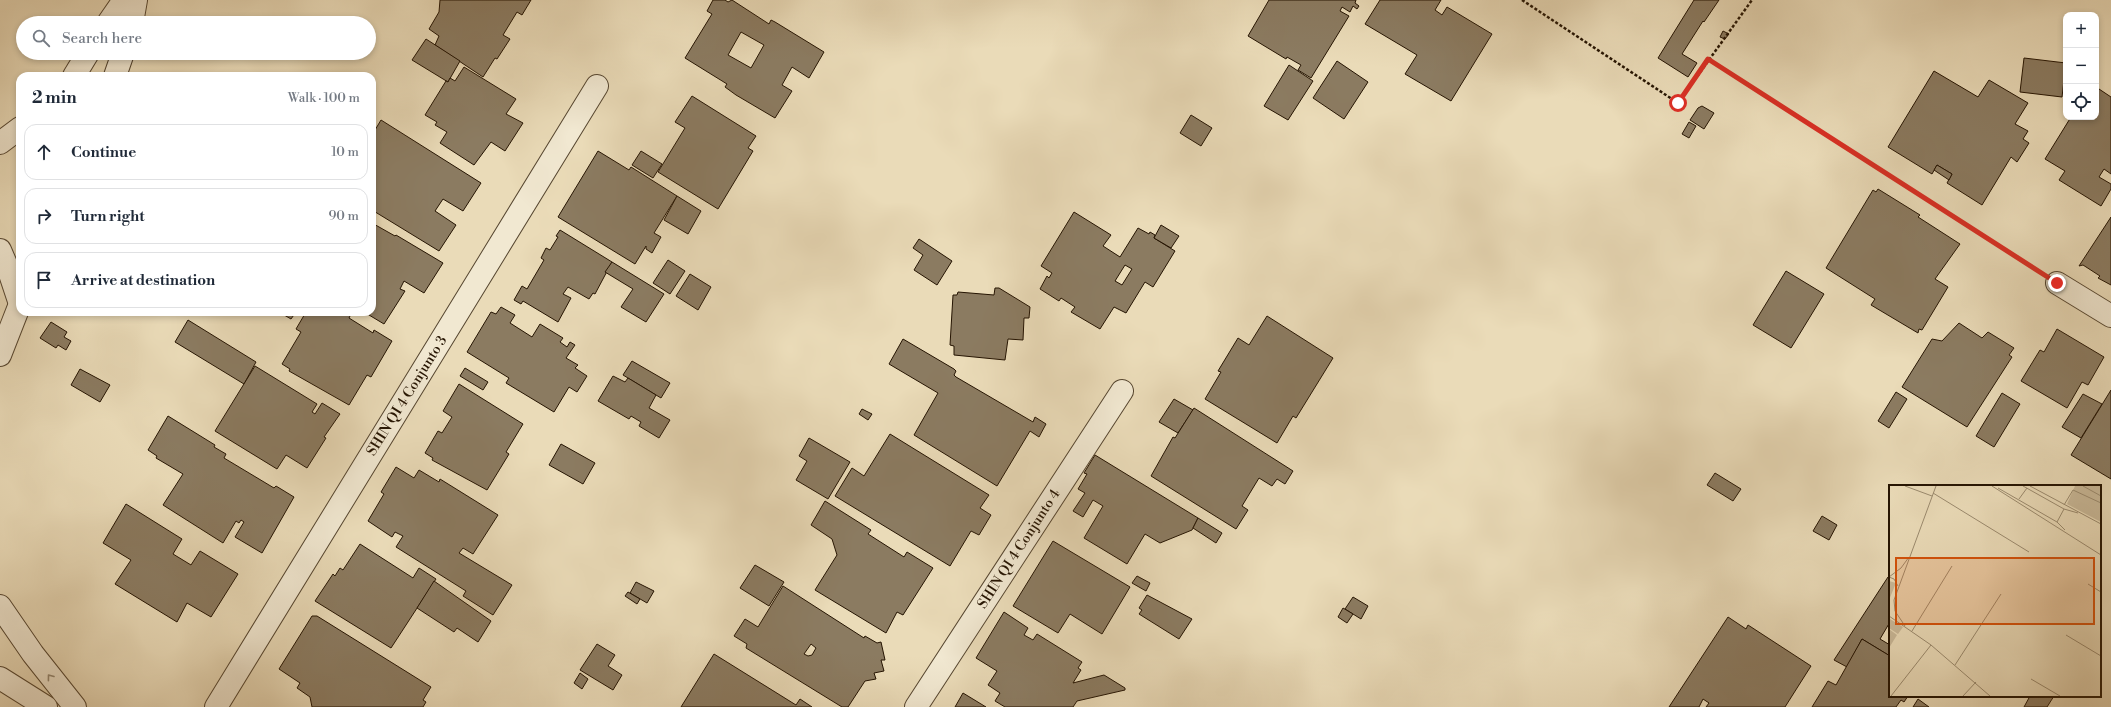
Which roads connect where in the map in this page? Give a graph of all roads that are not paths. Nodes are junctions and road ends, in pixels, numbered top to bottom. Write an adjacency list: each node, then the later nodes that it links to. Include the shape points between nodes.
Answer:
1 (124, 0): 3 (street)
2 (136, 0): 4 (street)
3 (113, 16)
4 (133, 16)
5 (84, 60): 7 (street)
6 (121, 60): 8 (street)
7 (76, 72)
8 (116, 72)
9 (598, 86): 23 (street, SHIN QI 4 Conjunto 3)
10 (16, 131): 11 (street)
11 (0, 143)
12 (0, 250): 14 (street)
13 (2057, 283): 16 (street)
14 (16, 292)
15 (16, 314): 17 (street)
16 (2111, 316)
17 (0, 355)
18 (1122, 391): 24 (street, SHIN QI 4 Conjunto 4)
19 (0, 606): 22 (street, one-way to 19, via 33,654)
20 (0, 678): 21 (street)
21 (46, 707)
22 (75, 707)
23 (216, 707)
24 (916, 707)

